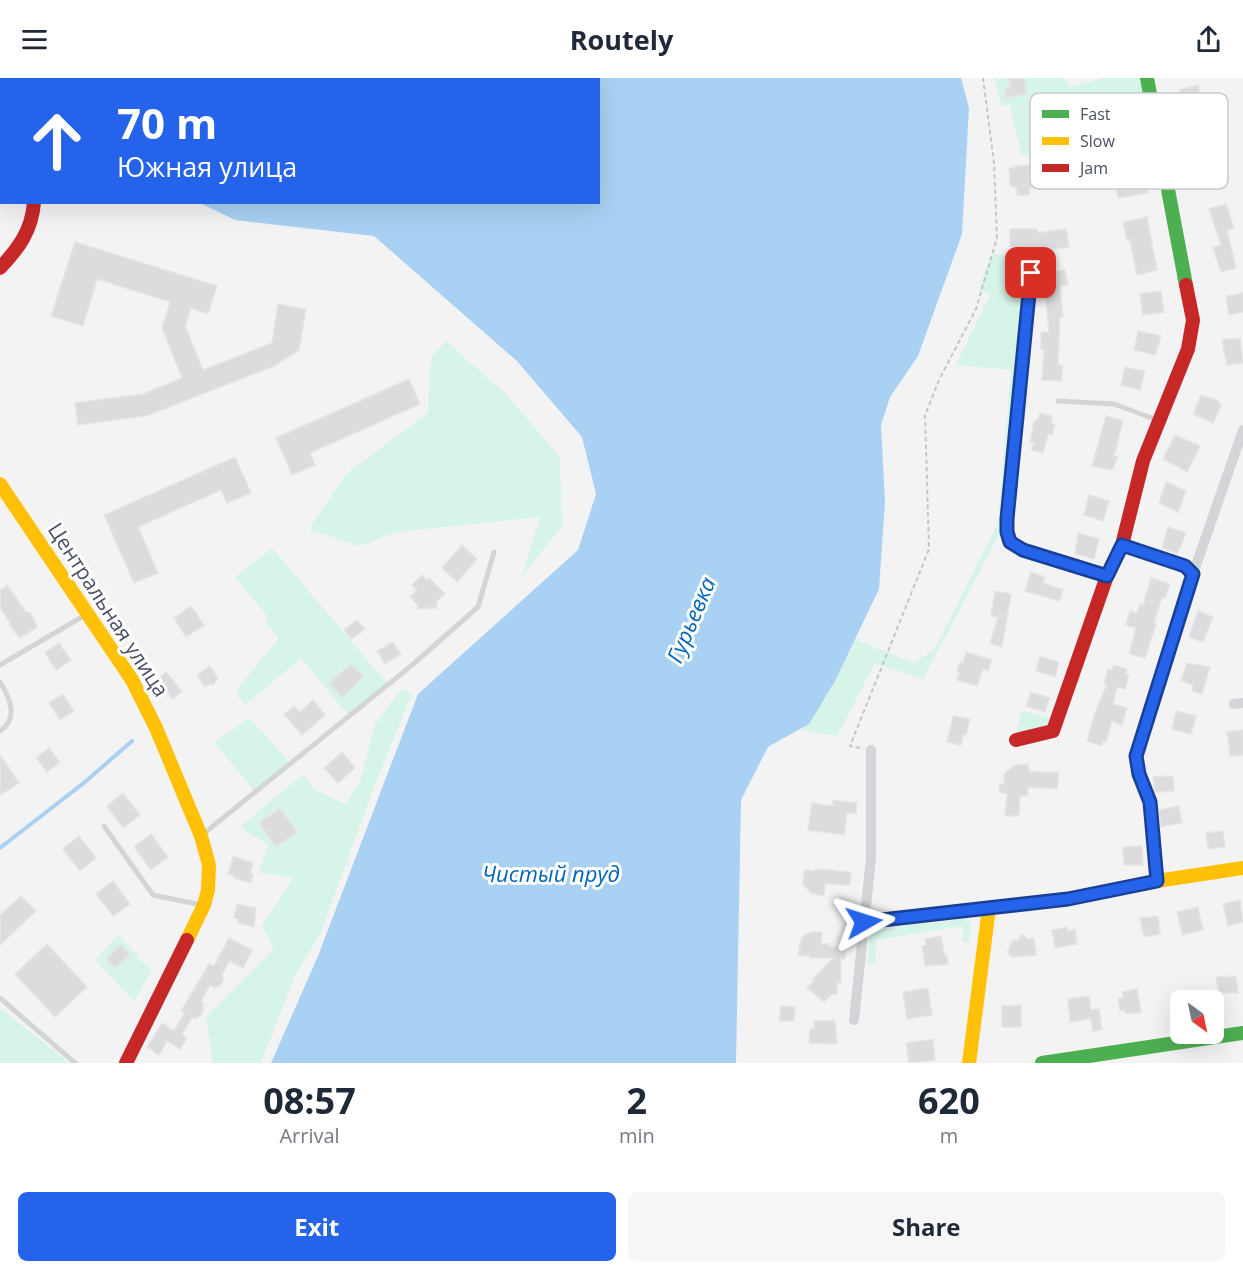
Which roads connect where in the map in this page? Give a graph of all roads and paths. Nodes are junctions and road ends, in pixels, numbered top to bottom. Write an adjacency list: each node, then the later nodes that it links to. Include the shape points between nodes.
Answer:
1 (983, 78): 21 (path, via 994,163 997,238 976,309 925,415 929,549 850,746)
2 (1147, 78): 3 (street)
3 (1150, 93)
4 (1168, 189): 9 (street, via 1193,320 1188,349)
5 (34, 204): 6 (street, via 34,218 19,249)
6 (0, 268)
7 (1031, 273): 15 (street, via 1007,532 1010,542 1023,550)
8 (1058, 401): 9 (lane, via 1114,404)
9 (1159, 421): 12 (street, via 1143,461)
10 (1243, 430): 14 (street)
11 (0, 483): 16 (street, Центральная улица)
12 (1122, 545): 14 (street, via 1185,566); 15 (street)
13 (494, 552): 23 (lane, via 478,607 402,674)
14 (1193, 574): 25 (street, via 1136,756 1150,802)
15 (1107, 576): 20 (street, via 1053,731)
16 (88, 613): 17 (lane); 23 (street, Центральная улица, via 132,680)
17 (0, 664)
18 (0, 682): 19 (lane, via 10,699 12,717)
19 (0, 731)
20 (1016, 740)
21 (872, 750): 28 (street, via 871,858)
22 (104, 826): 26 (lane, via 153,895)
23 (201, 836): 26 (street, Центральная улица, via 209,866)
24 (1243, 868): 25 (street)
25 (1157, 881): 27 (street, via 1068,899)
26 (204, 905): 33 (street, Центральная улица)
27 (989, 908): 28 (street); 34 (street)
28 (864, 922): 30 (street)
29 (0, 998): 32 (lane)
30 (854, 1020)
31 (1243, 1033): 35 (street)
32 (75, 1063)
33 (126, 1063)
34 (969, 1063)
35 (1042, 1063)

